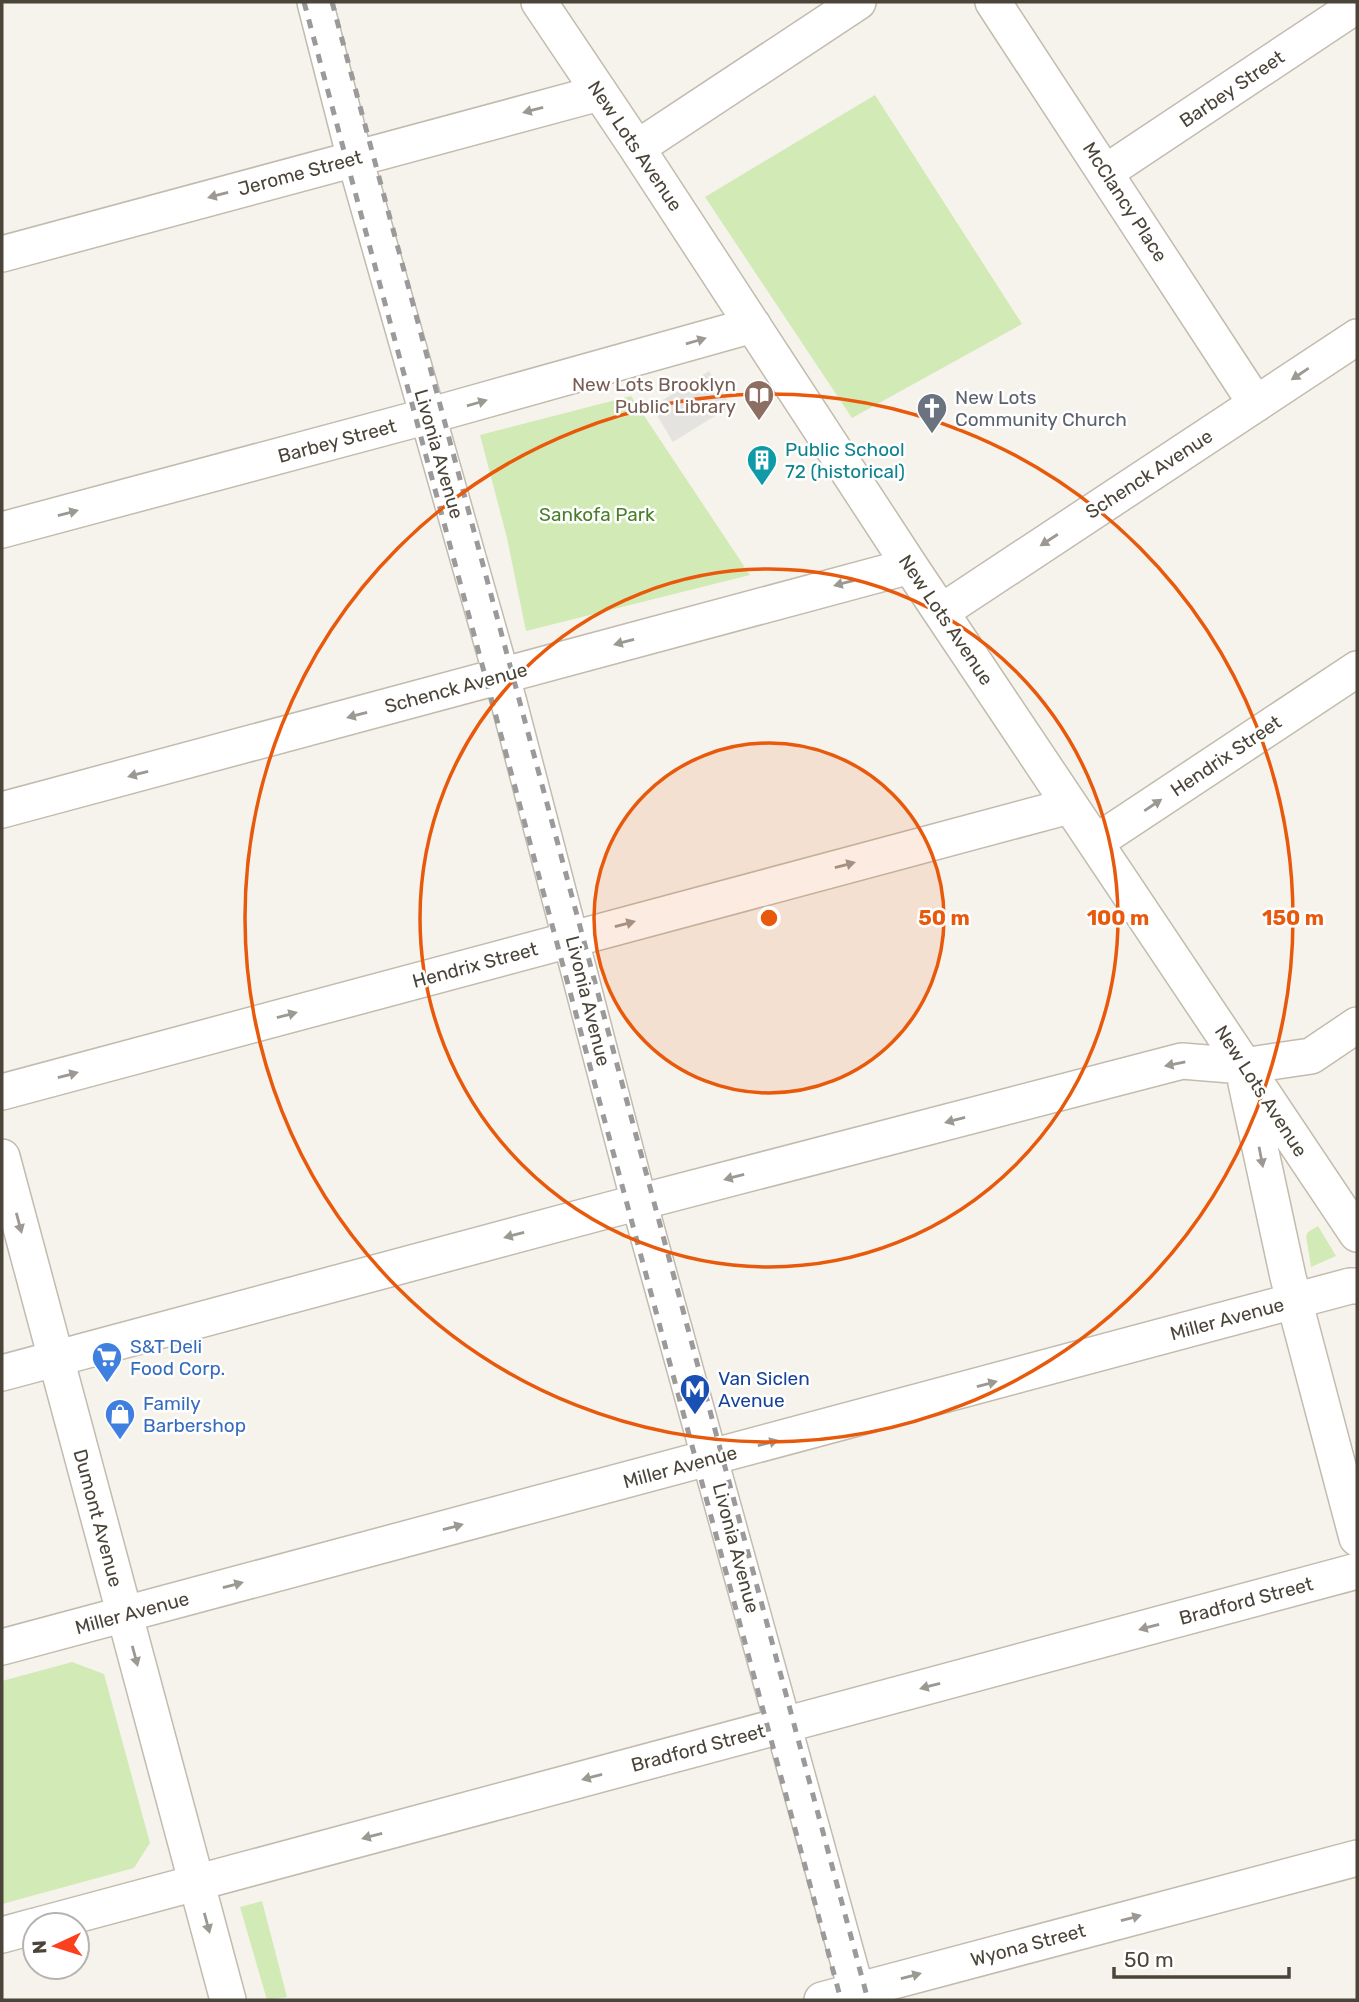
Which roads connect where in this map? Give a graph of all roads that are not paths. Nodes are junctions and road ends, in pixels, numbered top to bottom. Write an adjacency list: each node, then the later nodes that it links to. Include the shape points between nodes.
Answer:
1 (315, 2): 8 (street, Livonia Avenue)
2 (539, 2): 6 (street, New Lots Avenue)
3 (858, 2): 7 (street)
4 (993, 2): 9 (street, McClancy Place)
5 (1357, 5): 9 (street, Barbey Street)
6 (599, 93): 7 (street, New Lots Avenue); 8 (street, Jerome Street, one-way to 8)
7 (637, 148): 11 (street, New Lots Avenue)
8 (355, 159): 10 (street, Jerome Street, one-way to 10); 14 (street, Livonia Avenue)
9 (1106, 172): 13 (street, McClancy Place)
10 (2, 254)
11 (753, 325): 14 (street, Barbey Street, one-way to 11); 16 (street, New Lots Avenue)
12 (1357, 337): 13 (street, Schenck Avenue, one-way to 13)
13 (1256, 404): 17 (street, Schenck Avenue, one-way to 17)
14 (428, 416): 15 (street, Barbey Street, one-way to 14); 19 (street, Livonia Avenue)
15 (2, 530)
16 (910, 566): 17 (street, New Lots Avenue); 19 (street, Schenck Avenue, one-way to 19)
17 (942, 612): 20 (street, New Lots Avenue)
18 (1357, 669): 22 (street, Hendrix Street, one-way to 18)
19 (502, 676): 21 (street, Schenck Avenue, one-way to 21); 23 (street, Livonia Avenue)
20 (1069, 806): 22 (street, New Lots Avenue); 23 (street, Hendrix Street, one-way to 20)
21 (2, 810)
22 (1096, 842): 25 (street, New Lots Avenue)
23 (572, 939): 26 (street, Hendrix Street, one-way to 23); 28 (street, Livonia Avenue)
24 (1357, 1025): 25 (street, via 1311,1056)
25 (1243, 1066): 28 (street, one-way to 28, via 1182,1061); 29 (street, New Lots Avenue); 31 (street, one-way to 31)
26 (2, 1092)
27 (2, 1157): 32 (street, Dumont Avenue, one-way to 32)
28 (639, 1202): 32 (street, one-way to 32); 34 (street, Livonia Avenue)
29 (1357, 1234)
30 (1357, 1286): 31 (street, Miller Avenue)
31 (1294, 1301): 34 (street, Miller Avenue, one-way to 31); 35 (street)
32 (56, 1358): 33 (street); 37 (street, Dumont Avenue)
33 (2, 1373)
34 (711, 1458): 37 (street, Miller Avenue, one-way to 34); 39 (street, Livonia Avenue)
35 (1357, 1538)
36 (1357, 1571): 39 (street, Bradford Street, one-way to 39)
37 (124, 1615): 38 (street, Miller Avenue); 41 (street, Dumont Avenue, one-way to 41)
38 (2, 1647)
39 (785, 1725): 41 (street, Bradford Street, one-way to 41); 45 (street, Livonia Avenue)
40 (1357, 1858): 45 (street, Wyona Street, one-way to 40)
41 (197, 1883): 42 (street, Bradford Street); 46 (street, Dumont Avenue, one-way to 46)
42 (91, 1911)
43 (21, 1930): 44 (street, Bradford Street)
44 (2, 1935)
45 (857, 1996): 47 (street, Wyona Street)
46 (228, 2000)
47 (822, 2000)

